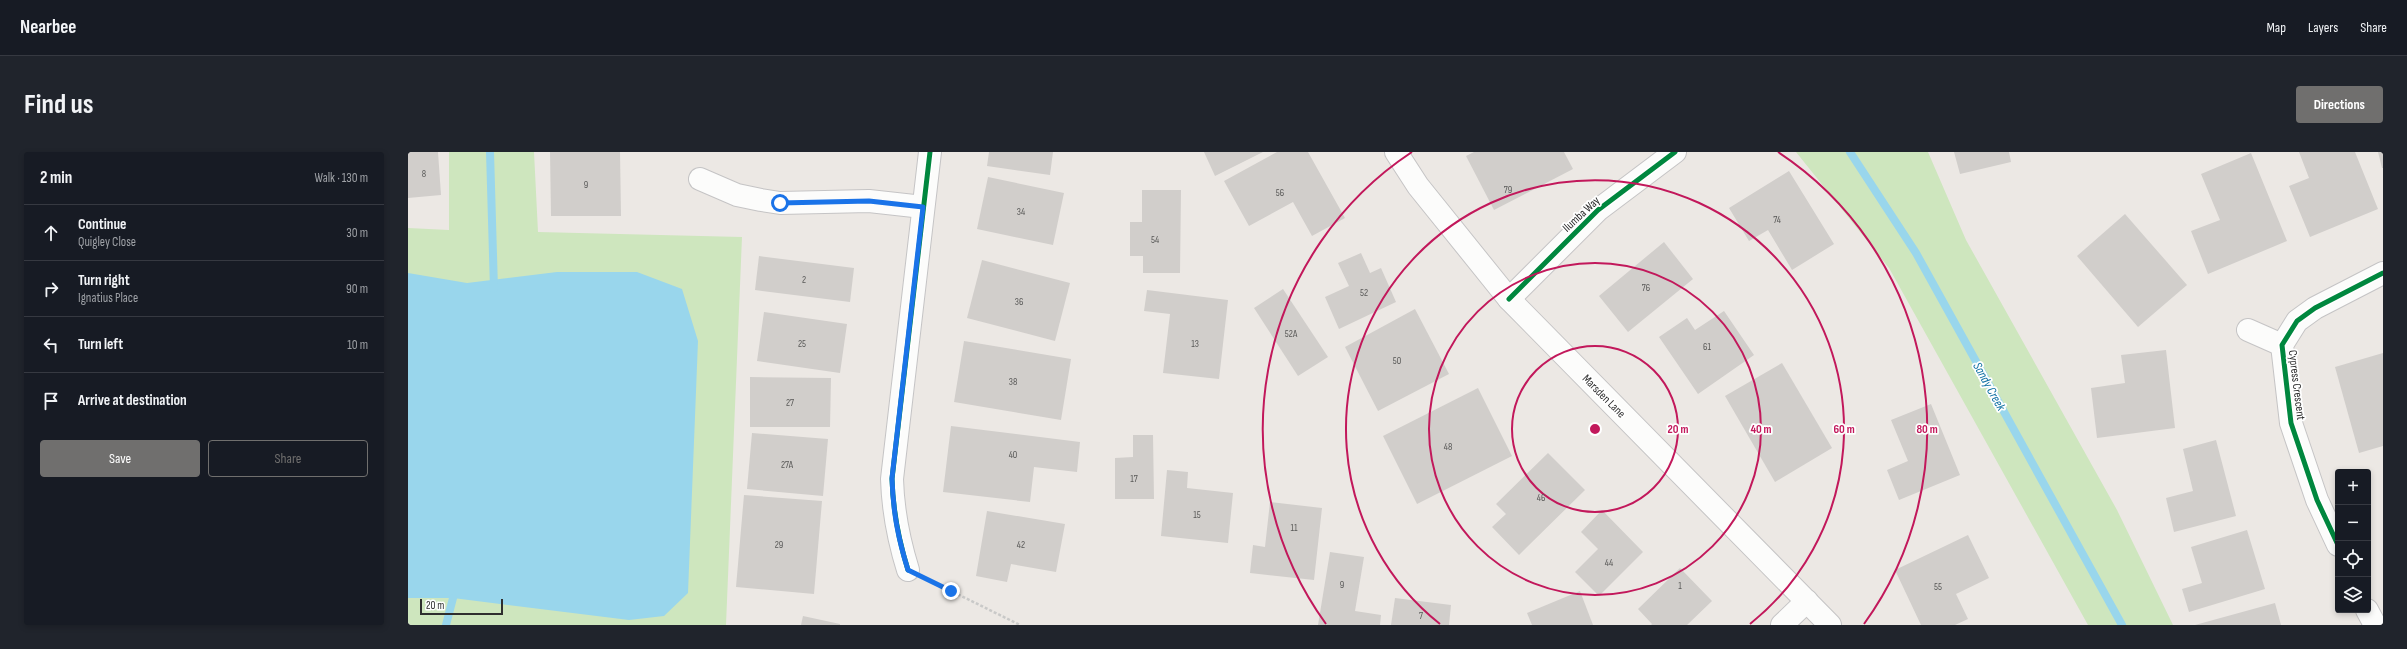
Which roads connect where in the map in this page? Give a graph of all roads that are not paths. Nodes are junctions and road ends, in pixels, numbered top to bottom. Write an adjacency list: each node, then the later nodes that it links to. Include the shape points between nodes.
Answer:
1 (930, 152): 5 (street)
2 (1396, 152): 7 (street, Marsden Lane, via 1418,186)
3 (1675, 152): 7 (street, Ilumba Way, via 1598,210)
4 (700, 179): 5 (street, via 737,195 780,203 869,201)
5 (923, 207): 11 (street, via 892,478 897,535)
6 (2383, 273): 9 (street, Cypress Crescent, via 2315,308 2297,321)
7 (1509, 299): 12 (street, Marsden Lane)
8 (2248, 330): 9 (street, Cypress Crescent)
9 (2282, 345): 10 (street, Cypress Crescent, via 2291,423 2317,500)
10 (2336, 541)
11 (908, 570)
12 (1807, 601): 14 (street); 15 (street, Marsden Lane)
13 (2369, 613): 16 (street)
14 (1782, 625)
15 (1830, 625)
16 (2375, 625)

